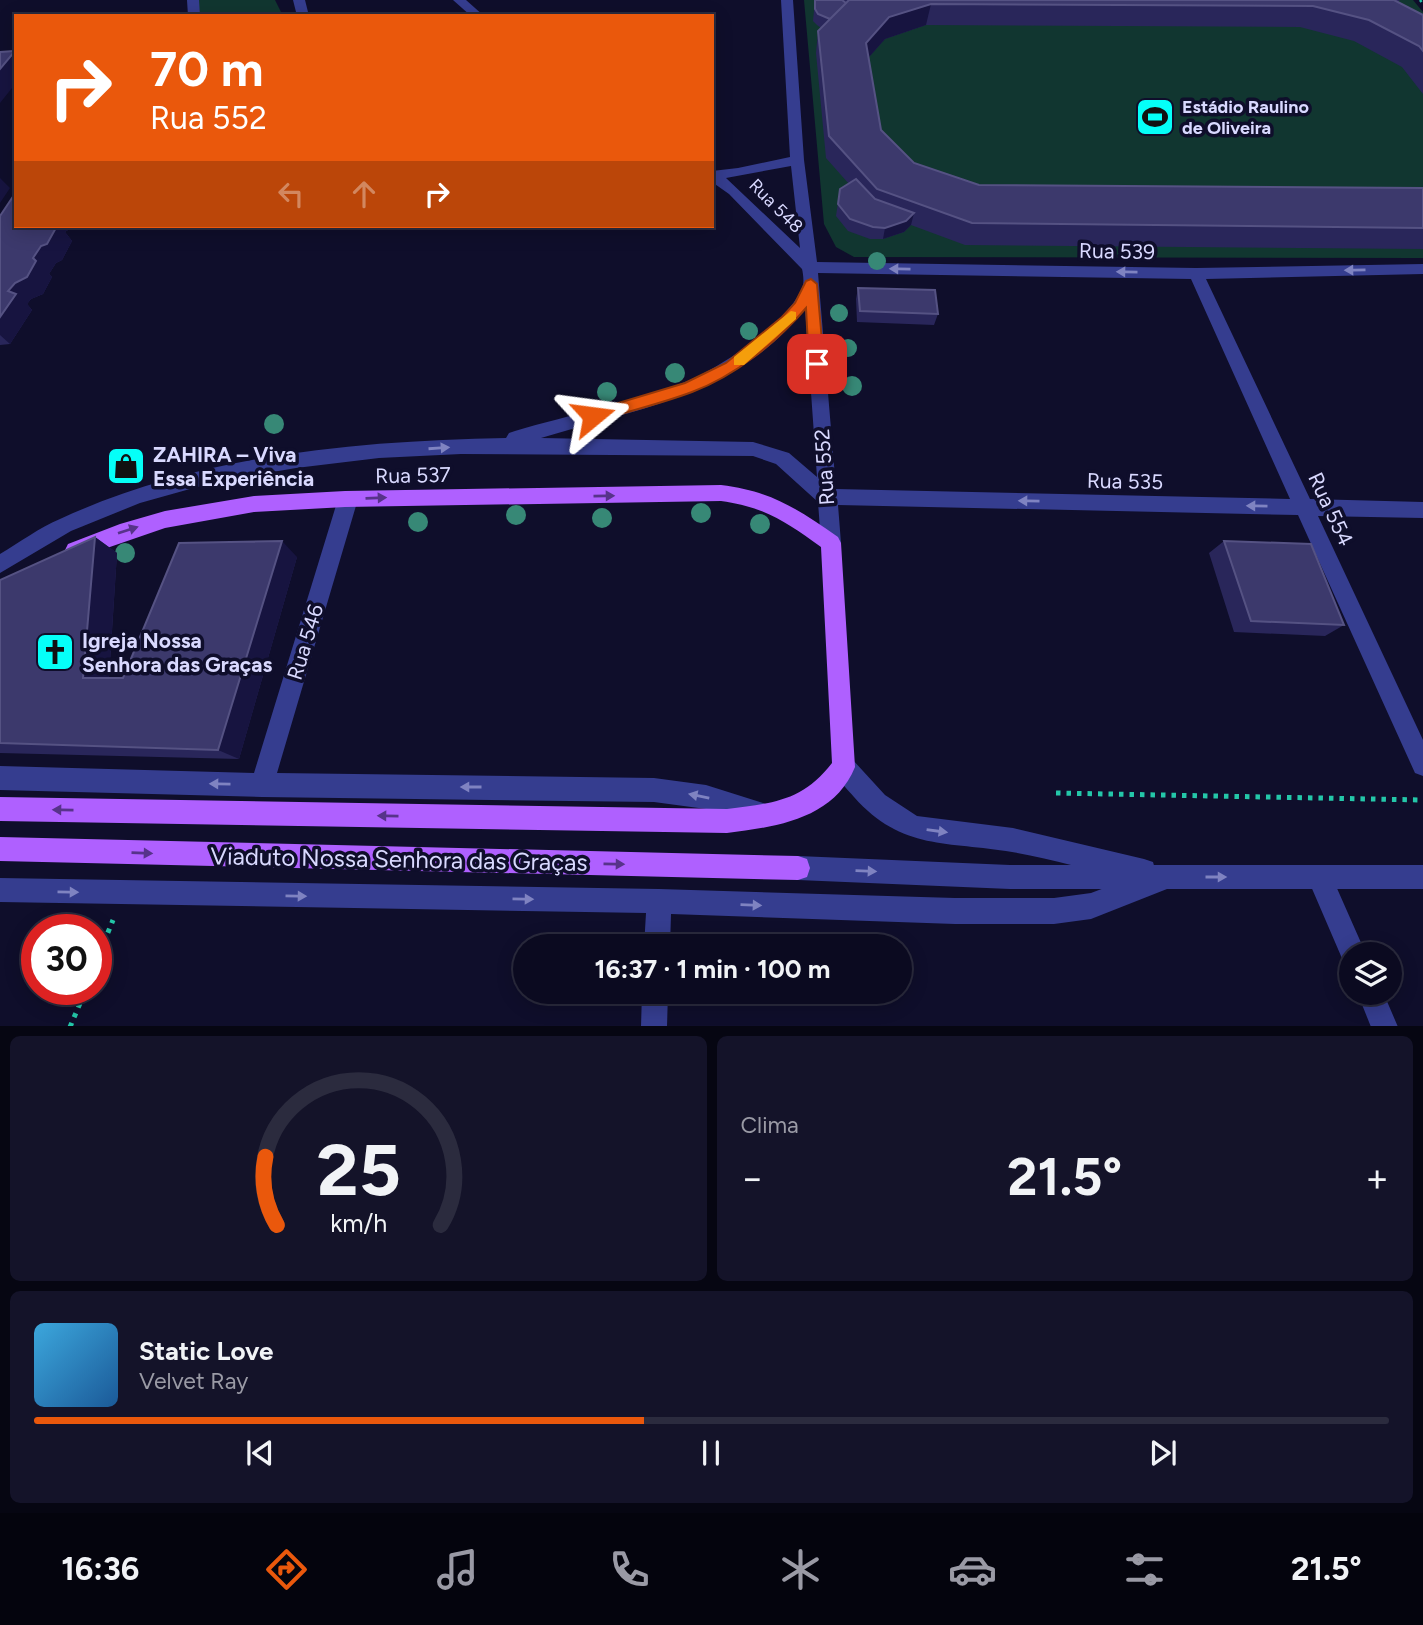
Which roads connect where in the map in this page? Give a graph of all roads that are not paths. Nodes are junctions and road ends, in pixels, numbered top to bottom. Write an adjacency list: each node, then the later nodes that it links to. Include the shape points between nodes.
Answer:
1 (459, 0): 3 (street)
2 (787, 0): 4 (street, Rua 552)
3 (476, 14)
4 (797, 160): 5 (street, Rua 548); 9 (street, Rua 552)
5 (714, 175)
6 (714, 176): 9 (street, Rua 548, via 734,191)
7 (1421, 272): 8 (street, Rua 539, one-way to 8)
8 (1196, 274): 9 (street, Rua 539, one-way to 9); 13 (street, Rua 554)
9 (810, 275): 10 (street, Rua 537, via 801,305 767,339 709,378); 11 (street, Rua 552)
10 (497, 443): 11 (street, Rua 537, via 753,449 782,458); 17 (street, Rua 537, one-way to 10, via 81,516 124,499 199,480 334,457)
11 (826, 497): 13 (street, Rua 535, one-way to 11); 15 (street, Rua 552)
12 (348, 499): 15 (main road, Rua 537, one-way to 15, via 730,494 779,506); 16 (main road, Rua 537, one-way to 12, via 120,532 197,511 246,503); 21 (street, Rua 546)
13 (1305, 507): 14 (street, Rua 535); 18 (street, Rua 554)
14 (1423, 510)
15 (831, 543): 19 (main road, Rua 552)
16 (60, 557)
17 (0, 564)
18 (1423, 765)
19 (844, 767): 23 (main road, Viaduto Nossa Senhora das Graças, via 814,801); 26 (street, one-way to 26, via 872,802 917,828 1036,844)
20 (0, 778): 21 (street, one-way to 20)
21 (262, 785): 23 (street, one-way to 21, via 706,797 654,790)
22 (0, 809): 23 (main road, Viaduto Nossa Senhora das Graças, one-way to 22, via 727,821)
23 (764, 816)
24 (0, 849): 25 (main road, Viaduto Nossa Senhora das Graças, one-way to 25)
25 (798, 868): 26 (street, one-way to 26, via 1010,877)
26 (1166, 876): 27 (street, one-way to 27); 30 (street, one-way to 26, via 1054,911 1091,906)
27 (1319, 877): 28 (street); 32 (street)
28 (1423, 877)
29 (0, 890): 30 (street, one-way to 30)
30 (659, 901): 31 (street)
31 (658, 934)
32 (1348, 942)
33 (655, 1004): 35 (street)
34 (1376, 1005): 36 (street)
35 (654, 1026)
36 (1385, 1026)

